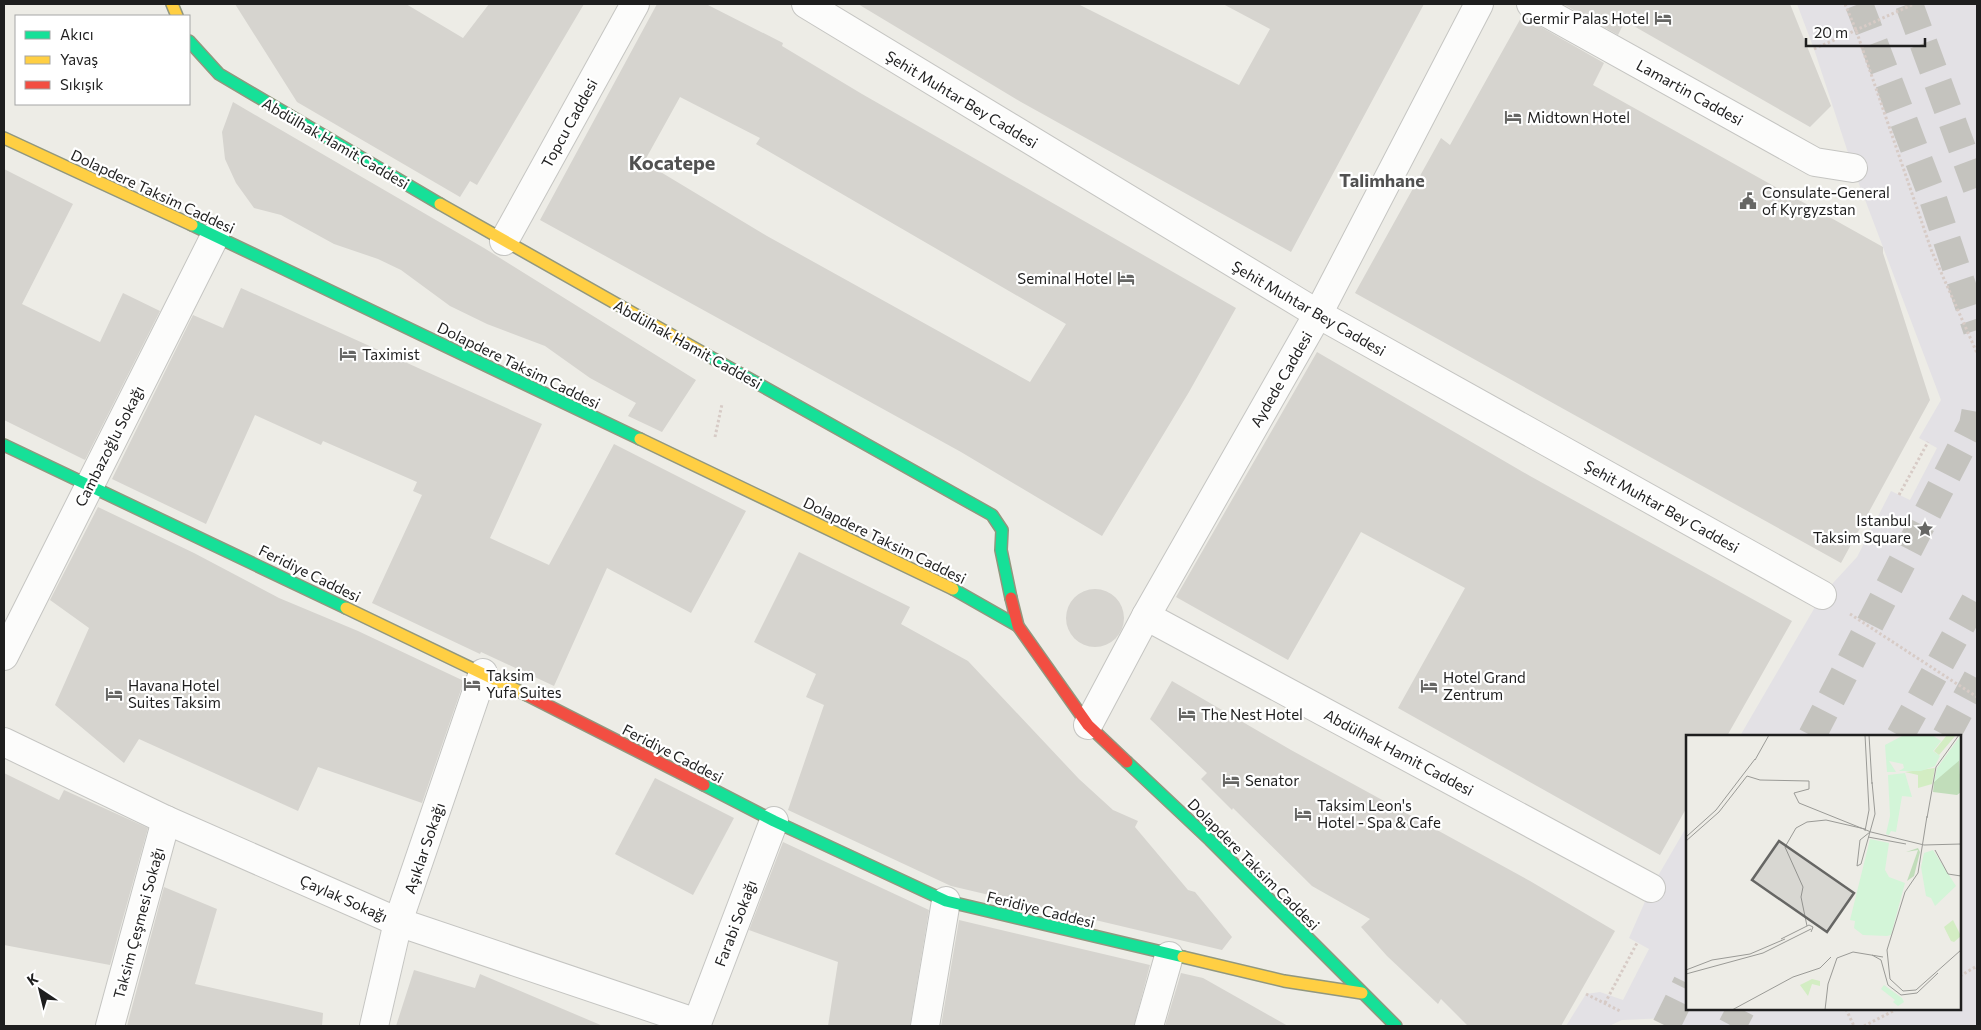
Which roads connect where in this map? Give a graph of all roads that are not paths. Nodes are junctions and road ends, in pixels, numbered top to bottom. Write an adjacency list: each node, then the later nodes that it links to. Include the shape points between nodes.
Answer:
1 (635, 4): 9 (street, Topcu Caddesi)
2 (806, 4): 10 (street, Şehit Muhtar Bey Caddesi)
3 (1479, 4): 10 (street, Aydede Caddesi)
4 (1531, 4): 7 (street, Lamartin Caddesi, via 1815,162)
5 (190, 42): 9 (street, Abdülhak Hamit Caddesi, via 218,74)
6 (4, 138): 8 (street, Dolapdere Taksim Caddesi)
7 (1853, 168)
8 (214, 236): 12 (street, Cambazoğlu Sokağı); 15 (street, Dolapdere Taksim Caddesi, via 950,587)
9 (504, 241): 15 (street, Abdülhak Hamit Caddesi, via 992,515 1002,530 1004,572)
10 (1318, 314): 13 (street, Şehit Muhtar Bey Caddesi); 14 (street, Aydede Caddesi)
11 (4, 445): 12 (street, Feridiye Caddesi)
12 (90, 484): 16 (street, Cambazoğlu Sokağı); 17 (street, Feridiye Caddesi)
13 (1822, 596)
14 (1146, 616): 18 (street, Aydede Caddesi); 22 (street, Abdülhak Hamit Caddesi)
15 (1018, 626): 18 (street, Abdülhak Hamit Caddesi)
16 (4, 656)
17 (483, 673): 21 (street, Feridiye Caddesi); 24 (street, Aşıklar Sokağı)
18 (1088, 724): 26 (street, Dolapdere Taksim Caddesi, via 1210,840)
19 (4, 742): 20 (street, Çaylak Sokağı)
20 (166, 820): 24 (street, Çaylak Sokağı); 28 (street, Taksim Çeşmesi Sokağı)
21 (774, 821): 23 (street, Feridiye Caddesi); 27 (street, Farabi Sokağı)
22 (1651, 888)
23 (946, 901): 25 (street, Feridiye Caddesi); 30 (street)
24 (398, 922): 27 (street, Çaylak Sokağı); 29 (street, Aşıklar Sokağı)
25 (1169, 956): 26 (street, Feridiye Caddesi, via 1284,981); 31 (street)
26 (1362, 993): 32 (street, Dolapdere Taksim Caddesi)
27 (696, 1024)
28 (110, 1026)
29 (374, 1026)
30 (925, 1026)
31 (1149, 1026)
32 (1396, 1026)

